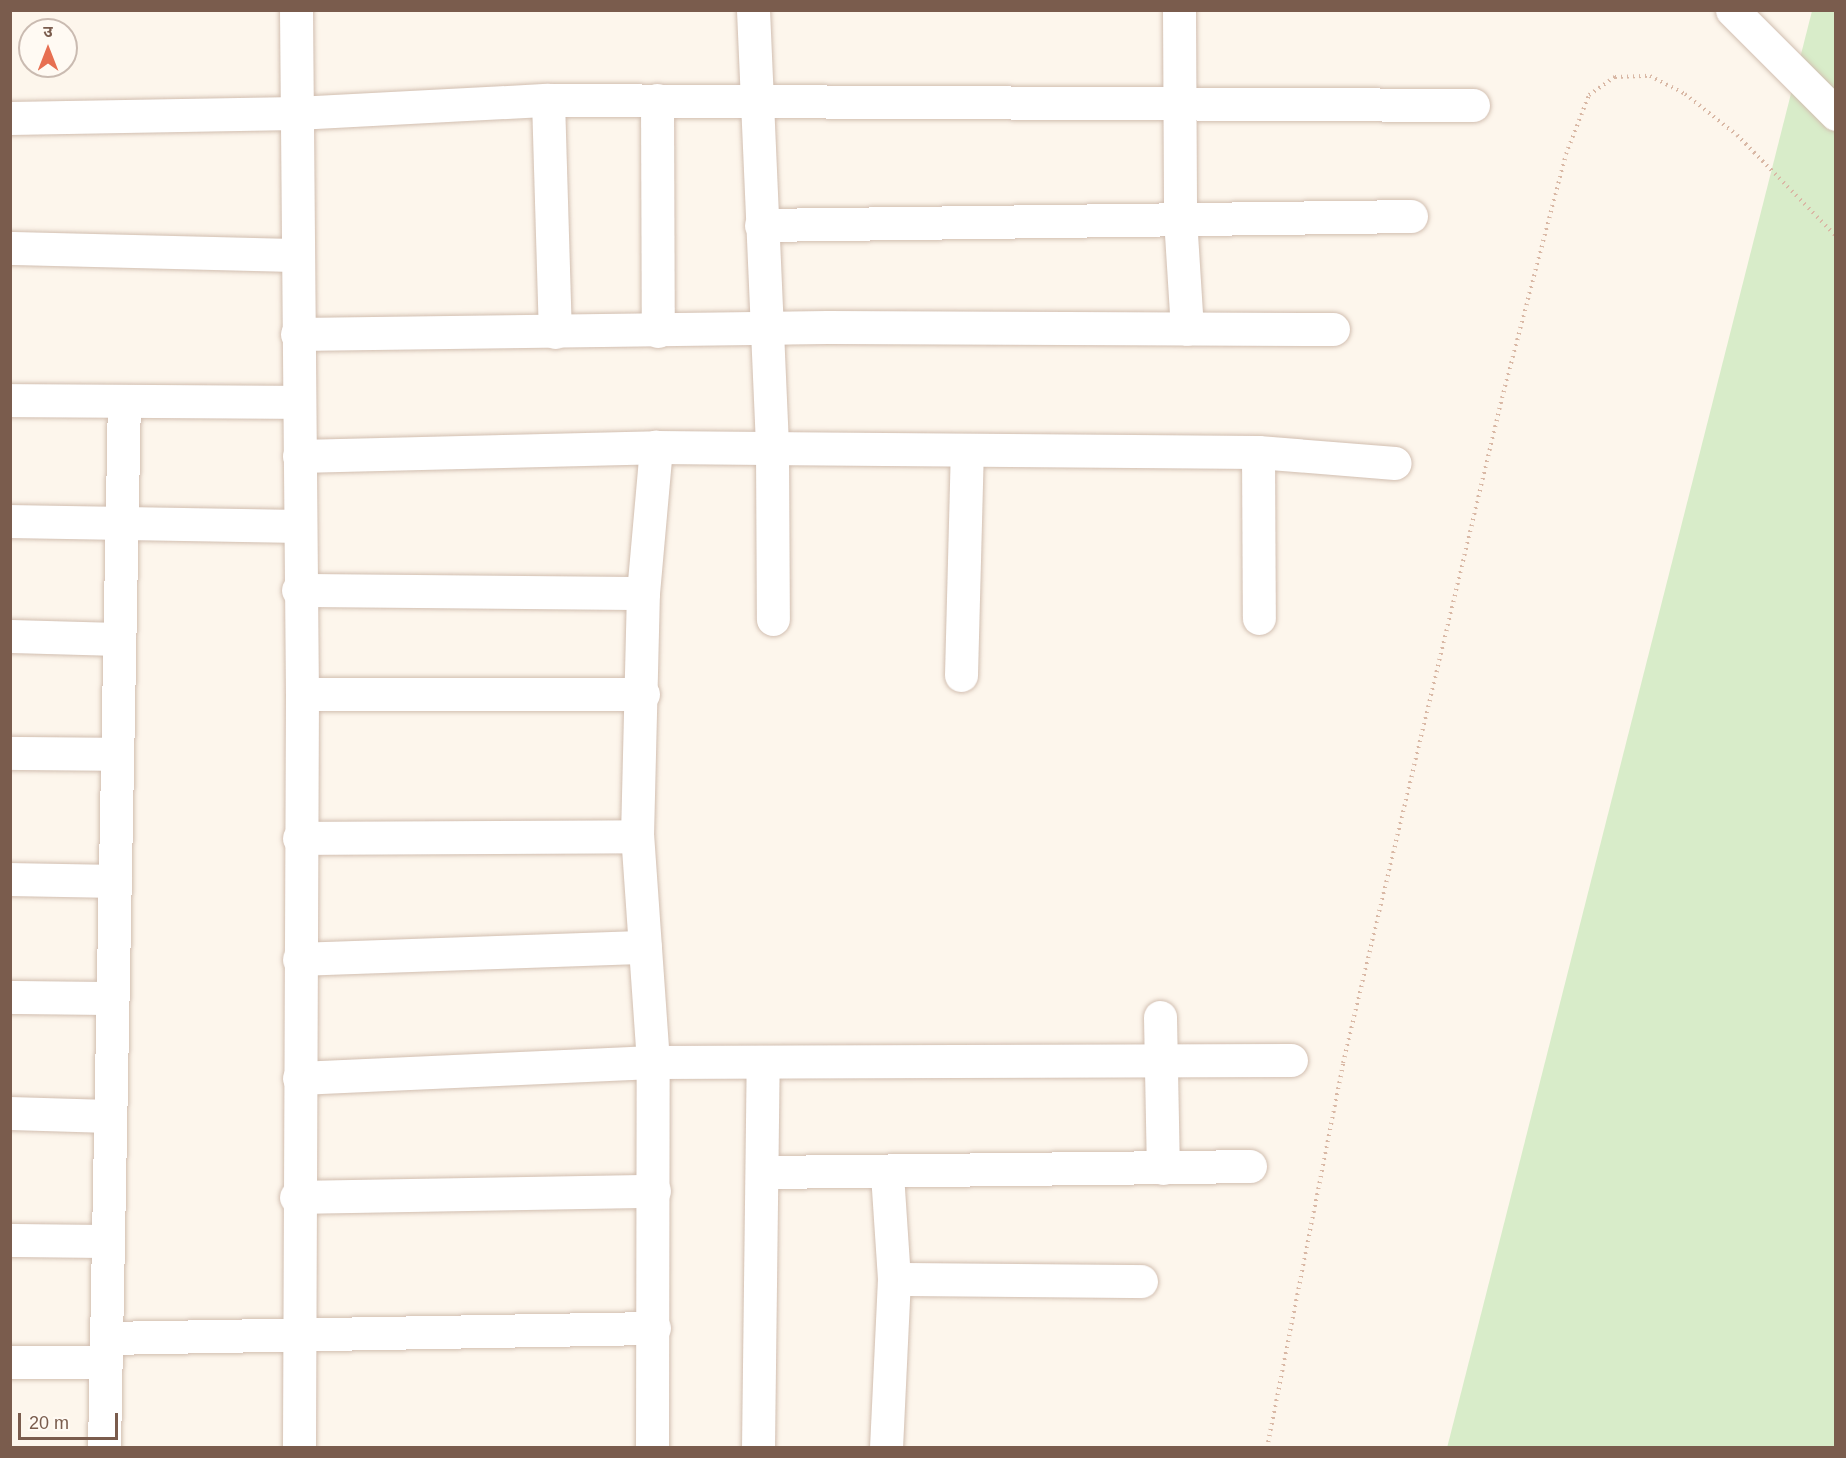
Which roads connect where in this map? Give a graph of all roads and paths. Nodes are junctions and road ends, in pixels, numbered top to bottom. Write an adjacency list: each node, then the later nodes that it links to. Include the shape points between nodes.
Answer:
1 (296, 10): 10 (street)
2 (753, 10): 7 (street)
3 (1179, 10): 8 (street)
4 (1732, 10): 11 (street)
5 (549, 100): 6 (street); 10 (street); 23 (street)
6 (657, 100): 7 (street); 22 (street)
7 (756, 101): 8 (street); 15 (street)
8 (1180, 101): 9 (street); 14 (street)
9 (1473, 105)
10 (296, 113): 12 (street); 18 (street)
11 (1836, 114)
12 (10, 118)
13 (1411, 216): 14 (street)
14 (1180, 218): 15 (street); 19 (street)
15 (761, 225): 21 (street)
16 (1836, 236): 83 (path, via 1737,135 1686,94 1650,76 1615,77 1589,95 1566,154 1502,398 1343,1064)
17 (10, 248): 18 (street)
18 (297, 255): 24 (street)
19 (1187, 329): 20 (street); 21 (street)
20 (1333, 329)
21 (765, 330): 22 (street); 29 (street)
22 (658, 331): 23 (street)
23 (555, 332): 24 (street)
24 (297, 334): 27 (street)
25 (10, 400): 26 (street)
26 (124, 401): 27 (street); 35 (street)
27 (297, 402): 32 (street)
28 (656, 447): 29 (street); 32 (street); 38 (street)
29 (772, 450): 31 (street); 40 (street)
30 (1258, 452): 31 (street); 33 (street); 39 (street)
31 (967, 453): 43 (street)
32 (299, 456): 36 (street)
33 (1395, 463)
34 (10, 520): 35 (street)
35 (122, 521): 36 (street); 42 (street)
36 (298, 526): 37 (street)
37 (298, 590): 38 (street); 44 (street)
38 (643, 593): 45 (street)
39 (1259, 618)
40 (773, 619)
41 (10, 636): 42 (street)
42 (119, 639): 47 (street)
43 (961, 675)
44 (302, 694): 45 (street); 49 (street)
45 (643, 694): 48 (street)
46 (10, 753): 47 (street)
47 (117, 754): 51 (street)
48 (638, 836): 49 (street); 52 (street)
49 (299, 838): 53 (street)
50 (10, 879): 51 (street)
51 (115, 881): 55 (street)
52 (645, 947): 53 (street); 59 (street)
53 (299, 959): 61 (street)
54 (10, 997): 55 (street)
55 (112, 998): 63 (street)
56 (1160, 1017): 57 (street)
57 (1161, 1060): 58 (street); 60 (street); 65 (street)
58 (1292, 1060)
59 (653, 1062): 60 (street); 61 (street); 68 (street)
60 (763, 1062): 66 (street)
61 (299, 1078): 69 (street)
62 (10, 1113): 63 (street)
63 (109, 1116): 71 (street)
64 (1250, 1166): 65 (street)
65 (1163, 1168): 67 (street)
66 (765, 1172): 67 (street); 81 (street)
67 (887, 1173): 72 (street)
68 (654, 1191): 69 (street); 74 (street)
69 (296, 1197): 75 (street)
70 (10, 1240): 71 (street)
71 (108, 1240): 76 (street)
72 (894, 1279): 73 (street); 82 (street)
73 (1142, 1281)
74 (654, 1328): 75 (street); 80 (street)
75 (303, 1335): 76 (street); 79 (street)
76 (106, 1350): 77 (street); 78 (street)
77 (10, 1362)
78 (104, 1448)
79 (298, 1448)
80 (652, 1448)
81 (758, 1448)
82 (886, 1448)
83 (1267, 1448)

